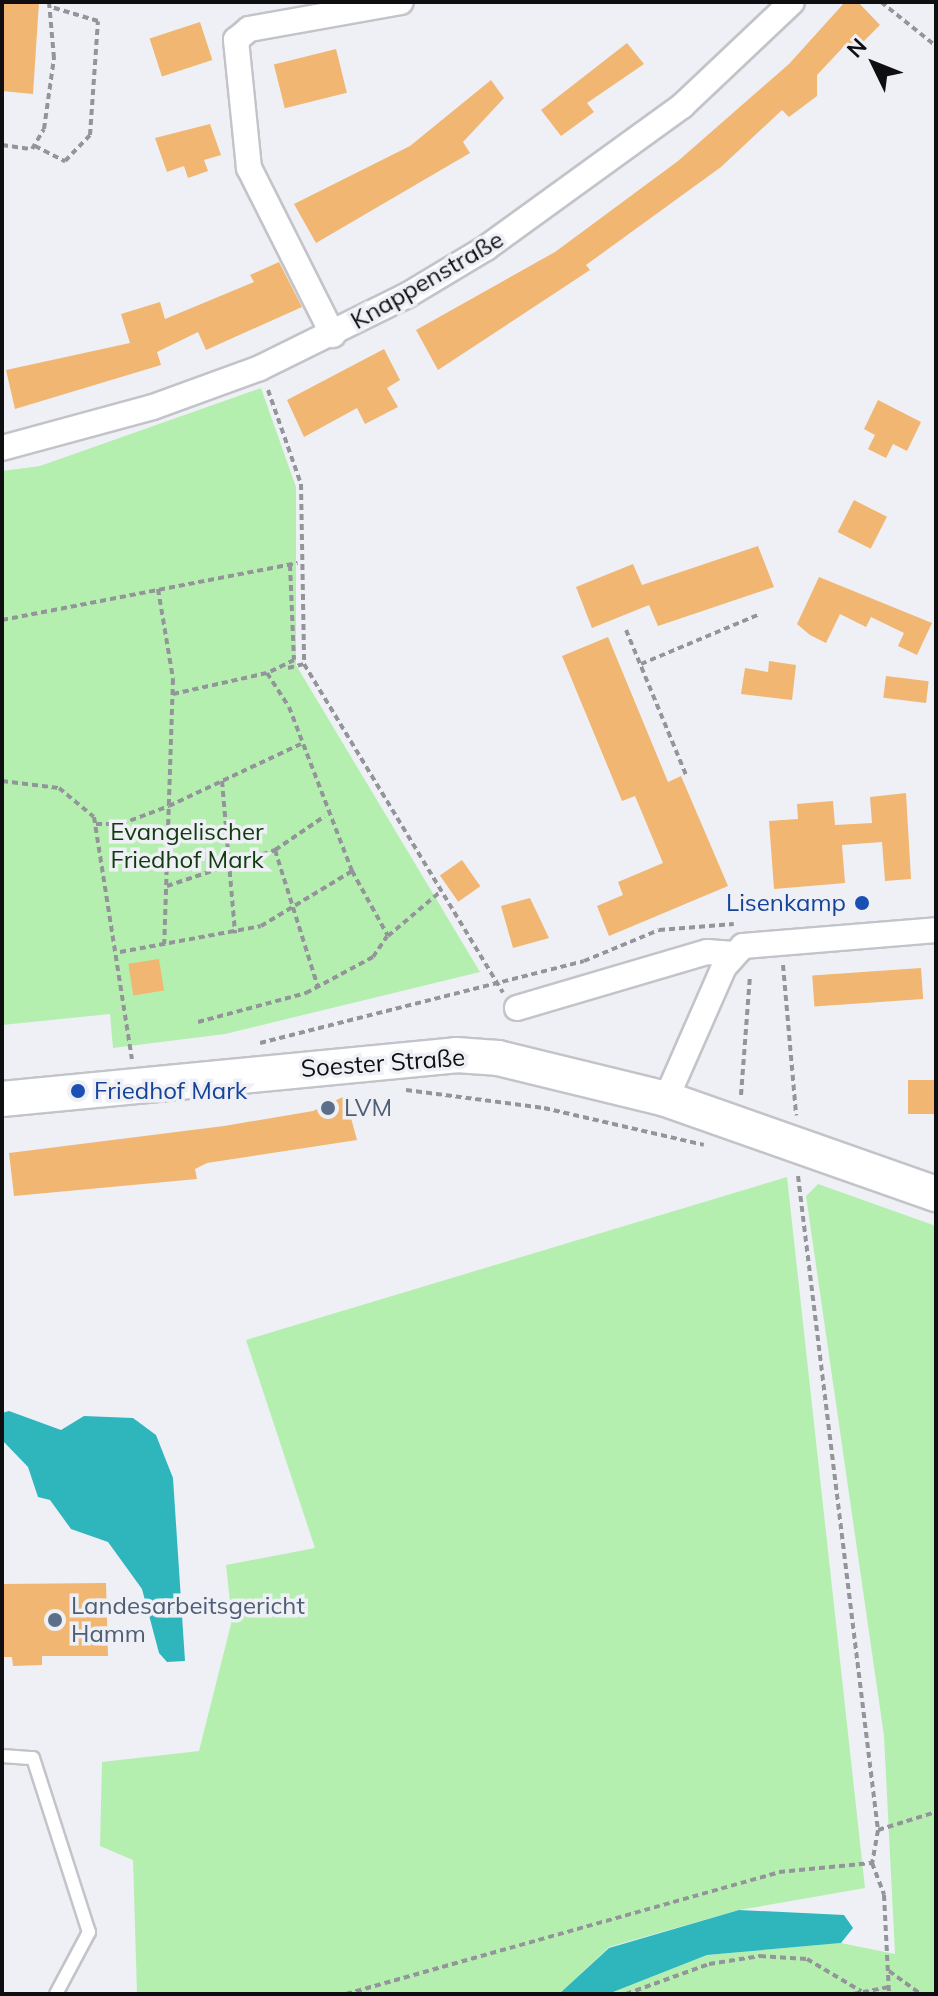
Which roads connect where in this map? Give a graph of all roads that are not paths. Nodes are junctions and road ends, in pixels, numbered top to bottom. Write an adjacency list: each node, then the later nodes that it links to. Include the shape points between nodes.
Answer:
1 (401, 2): 3 (street, via 249,29 236,40 249,168)
2 (792, 2): 3 (street, Knappenstraße, via 682,106 560,197 486,248)
3 (333, 335): 4 (street, Knappenstraße, via 153,407)
4 (2, 448)
5 (936, 930): 6 (street, via 755,940)
6 (734, 954): 7 (street, via 707,952); 9 (street)
7 (517, 1008)
8 (2, 1099): 9 (main road, Soester Straße, via 456,1055 552,1067)
9 (666, 1099): 10 (main road, Soester Straße, via 733,1122 797,1131)
10 (936, 1194)
11 (2, 1756): 12 (lane, via 33,1758 89,1932)
12 (56, 1994)

